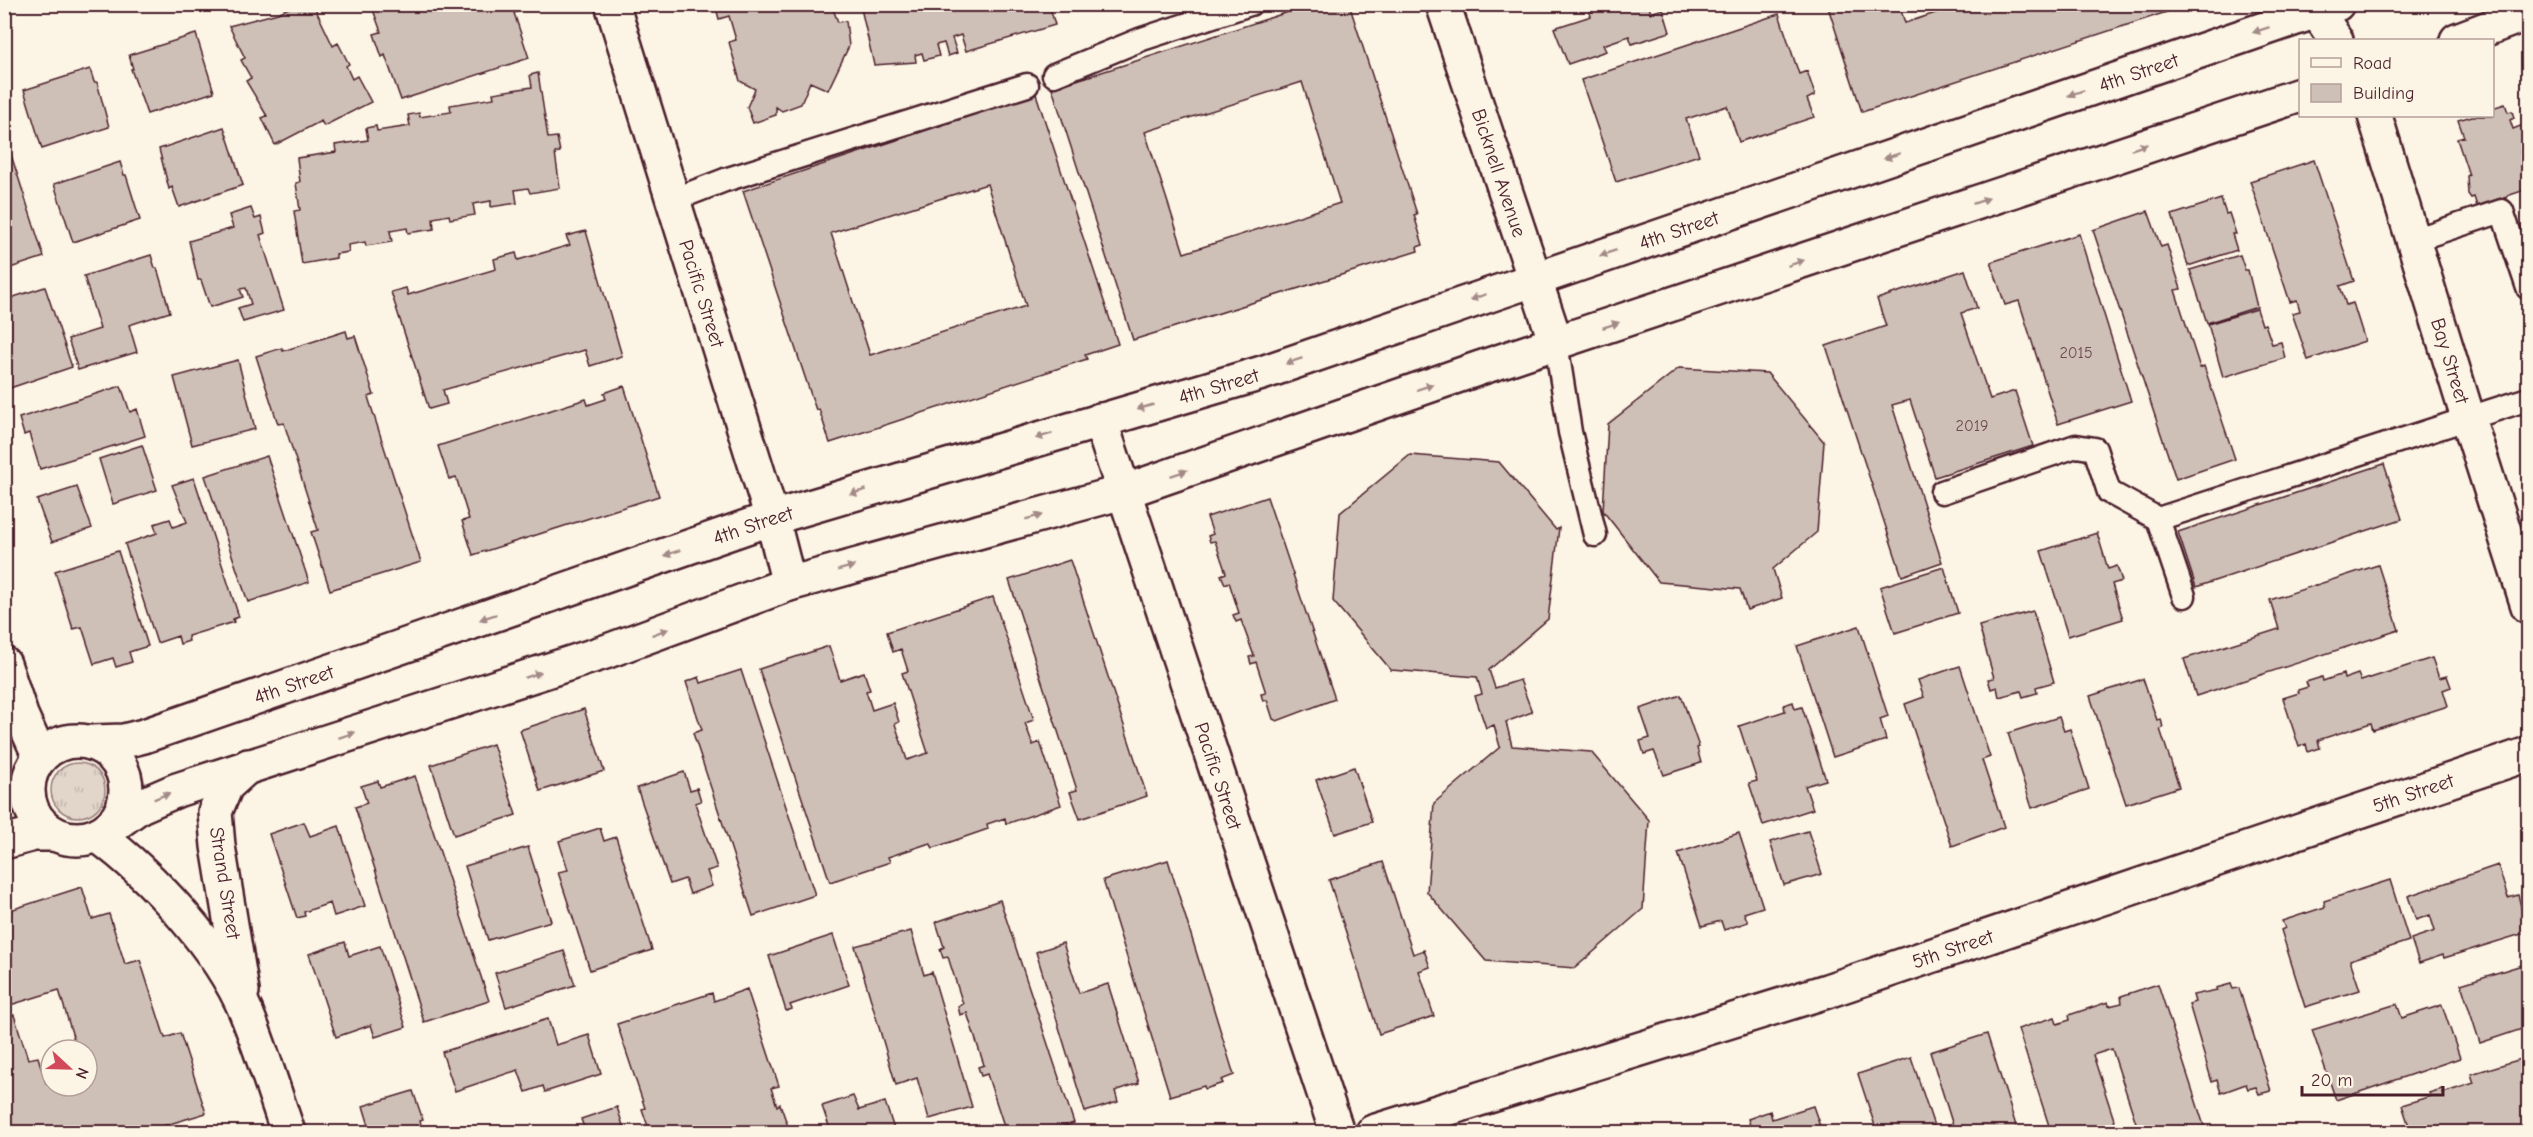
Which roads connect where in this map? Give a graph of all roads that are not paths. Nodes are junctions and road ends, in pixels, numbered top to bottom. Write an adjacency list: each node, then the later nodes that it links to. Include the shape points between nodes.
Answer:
1 (612, 4): 12 (street, Pacific Street)
2 (1250, 4): 8 (lane, via 1142,39)
3 (1443, 4): 14 (street, Bicknell Avenue)
4 (2322, 7): 6 (street); 14 (street, 4th Street, one-way to 14)
5 (2529, 13): 7 (street)
6 (2336, 39)
7 (2460, 39)
8 (1054, 75)
9 (1027, 85): 12 (lane, via 724,180)
10 (2299, 96): 16 (street, one-way to 10)
11 (2375, 117): 13 (street, Bay Street)
12 (673, 200): 22 (street, Pacific Street)
13 (2414, 240): 15 (lane, via 2502,211); 18 (street, Bay Street)
14 (1533, 279): 16 (street, Bicknell Avenue); 19 (street, 4th Street, one-way to 19, via 1262,373)
15 (2529, 288)
16 (1556, 343): 20 (street, one-way to 16); 24 (lane, via 1570,432)
17 (2529, 399): 18 (lane)
18 (2468, 418): 23 (lane); 27 (street, Bay Street)
19 (1100, 420): 20 (street, Pacific Street); 22 (street, 4th Street, one-way to 22)
20 (1124, 492): 25 (street, one-way to 20); 39 (street, Pacific Street)
21 (1942, 492): 23 (lane, via 2076,446 2095,449 2109,492)
22 (772, 518): 25 (street, Pacific Street); 29 (street, 4th Street, one-way to 29, via 164,730 124,741)
23 (2158, 519): 26 (lane)
24 (1595, 536)
25 (789, 584): 32 (street, one-way to 25, via 605,652)
26 (2184, 596)
27 (2529, 606)
28 (4, 664): 31 (street)
29 (93, 742): 31 (street, via 64,742); 34 (street, via 119,763 126,778 127,796 122,812)
30 (2529, 754): 40 (street, 5th Street, via 1827,991)
31 (37, 762): 33 (street); 35 (street, via 29,779 29,804)
32 (248, 766): 34 (street, one-way to 32, via 154,799); 37 (street, Strand Street, via 226,786 215,812)
33 (4, 785)
34 (104, 830): 35 (street, via 83,839); 37 (street, Strand Street, via 196,934 221,966)
35 (53, 834): 36 (street, via 34,834)
36 (4, 842)
37 (245, 1010): 38 (street, Strand Street)
38 (288, 1132)
39 (1337, 1132)
40 (1373, 1132)

